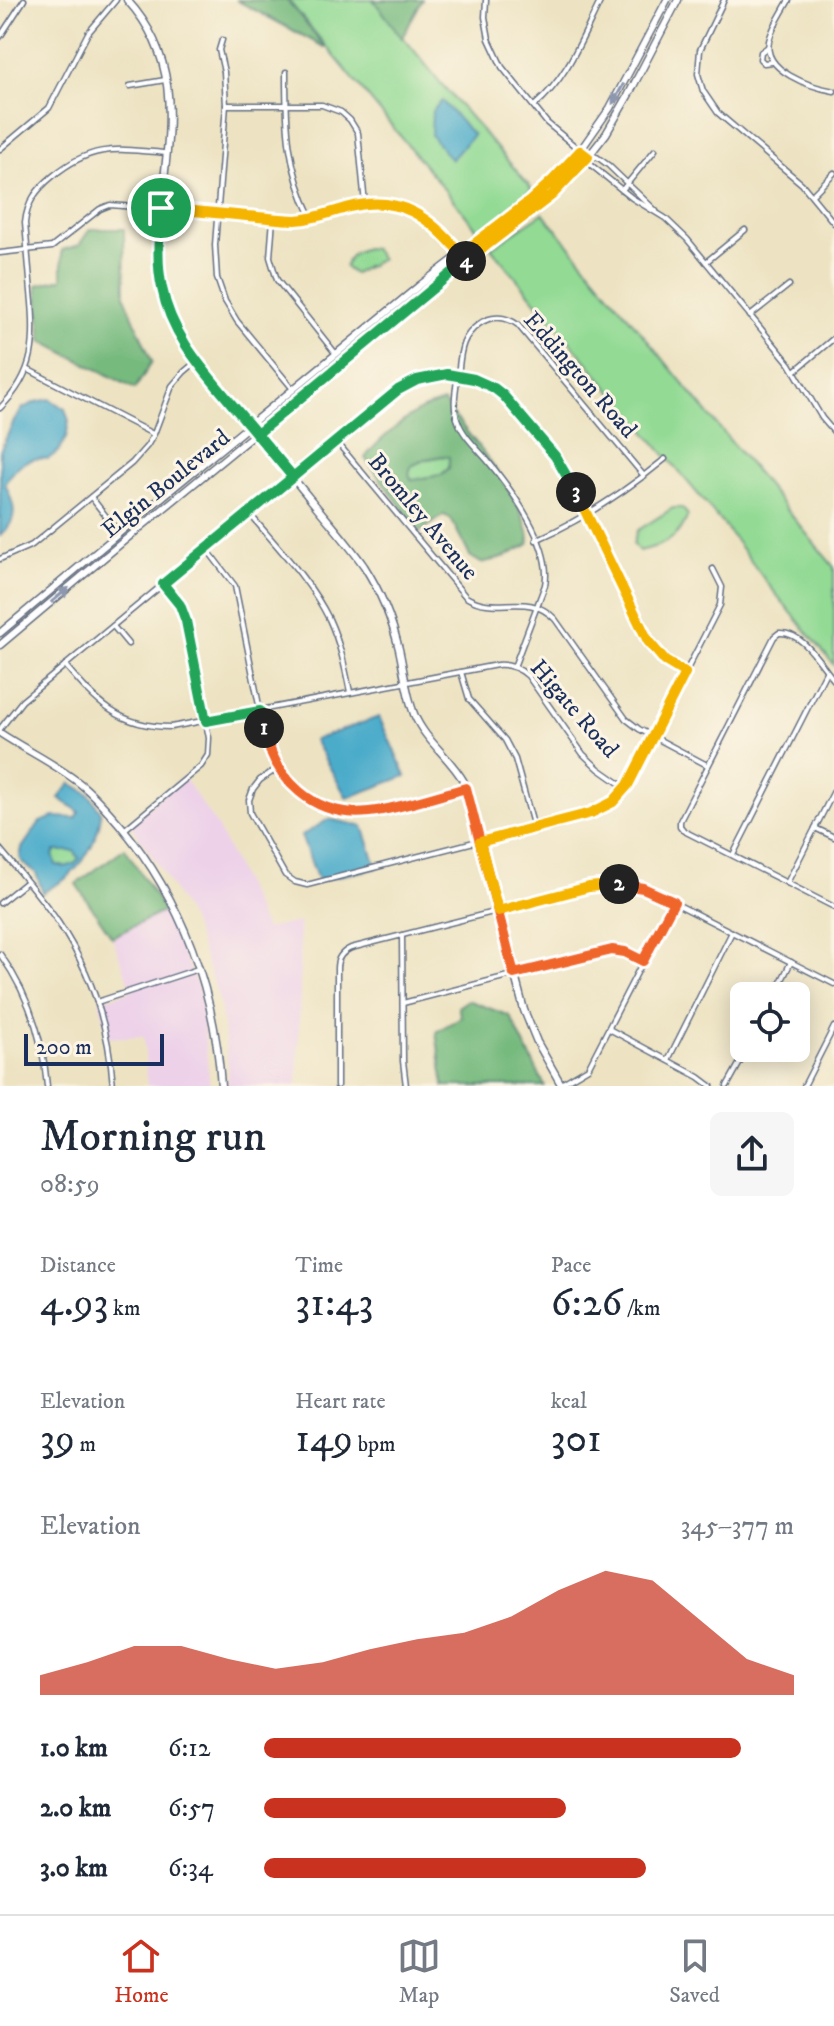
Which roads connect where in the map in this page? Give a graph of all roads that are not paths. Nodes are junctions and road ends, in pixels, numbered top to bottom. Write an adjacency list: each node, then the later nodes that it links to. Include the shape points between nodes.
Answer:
1 (24, 0): 10 (street)
2 (116, 0): 23 (street, via 88,33 49,108)
3 (127, 0): 17 (main road, via 151,32)
4 (486, 0): 22 (street, via 492,48)
5 (601, 0): 22 (street, via 560,80)
6 (667, 0): 13 (main road, Elgin Boulevard)
7 (678, 0): 15 (main road, Elgin Boulevard)
8 (724, 0): 31 (street, via 700,50 703,91 718,113)
9 (789, 0): 12 (street)
10 (0, 37)
11 (222, 40): 20 (street)
12 (768, 47): 14 (street); 14 (street, via 760,59)
13 (636, 61): 15 (street); 25 (main road, Elgin Boulevard, one-way to 25)
14 (772, 62): 19 (street, via 802,81)
15 (644, 65): 27 (main road, Elgin Boulevard)
16 (286, 72): 21 (street)
17 (168, 80): 18 (street); 26 (main road)
18 (130, 86)
19 (834, 91)
20 (226, 105): 21 (street); 35 (street)
21 (286, 105): 32 (street, via 329,106 350,120 360,140); 37 (street, via 291,160)
22 (534, 106): 25 (street)
23 (0, 149)
24 (655, 150): 29 (street)
25 (580, 151): 27 (street); 42 (main road, Elgin Boulevard, via 530,201)
26 (166, 153): 33 (main road); 40 (street, via 110,149 65,167 31,200 25,223)
27 (588, 157): 29 (street, via 597,157); 30 (street); 43 (main road, Elgin Boulevard, via 552,195)
28 (834, 173): 31 (street)
29 (628, 183): 30 (street); 34 (street)
30 (622, 190): 34 (street)
31 (812, 195): 38 (street)
32 (365, 204): 37 (street); 42 (street, via 418,215)
33 (161, 208): 35 (street); 40 (street, via 106,207 58,244); 49 (main road, via 161,287 175,326)
34 (656, 211): 44 (street)
35 (217, 213): 36 (street); 53 (street, via 215,266 225,301)
36 (273, 218): 37 (street); 48 (street, via 270,257 277,280)
37 (312, 218)
38 (834, 223)
39 (745, 230): 44 (street)
40 (28, 250): 41 (street); 50 (street, via 34,327)
41 (0, 253)
42 (461, 254): 43 (street); 48 (main road, Elgin Boulevard)
43 (466, 261): 60 (main road, Elgin Boulevard)
44 (706, 262): 46 (street)
45 (789, 285): 46 (street)
46 (750, 316): 51 (street)
47 (834, 338): 51 (street)
48 (336, 354): 53 (main road, Elgin Boulevard)
49 (197, 361): 56 (main road); 59 (street, via 172,386)
50 (27, 369): 54 (street); 59 (street)
51 (795, 371): 57 (street)
52 (458, 375): 61 (street, via 436,375 407,385); 63 (street, Eddington Road, via 461,347 469,332 490,319 513,321); 67 (street, via 485,383 511,402 555,456); 70 (street, Eddington Road, via 459,424 514,495)
53 (293, 389): 56 (main road, Elgin Boulevard)
54 (0, 408)
55 (834, 422): 57 (street)
56 (250, 426): 60 (main road); 68 (main road, Elgin Boulevard)
57 (829, 426): 58 (street)
58 (834, 432)
59 (154, 434): 65 (street, via 132,463)
60 (257, 434): 64 (main road); 69 (main road, Elgin Boulevard)
61 (336, 441): 64 (street); 75 (street, Bromley Avenue, via 466,597 486,605)
62 (665, 459): 63 (street)
63 (644, 476): 67 (street)
64 (293, 477): 66 (street); 86 (main road, via 374,584 394,632)
65 (91, 497): 68 (street); 72 (street, via 32,545)
66 (249, 513): 71 (street); 87 (street, via 322,606 339,645)
67 (587, 515): 70 (street); 84 (street, via 648,641 665,661)
68 (119, 532): 69 (street); 77 (main road, Elgin Boulevard)
69 (125, 540): 79 (main road, Elgin Boulevard, one-way to 69)
70 (536, 540): 75 (street, Eddington Road, via 547,571)
71 (206, 548): 74 (street); 88 (street, via 237,591)
72 (0, 559)
73 (713, 569): 84 (street, via 722,599)
74 (163, 584): 76 (street); 89 (street, via 186,621)
75 (537, 606): 81 (street, Eddington Road); 91 (street, via 555,619 626,719)
76 (113, 626): 78 (street); 80 (street)
77 (0, 633)
78 (128, 644)
79 (0, 645)
80 (65, 665): 89 (street, via 100,704 128,720 160,727); 90 (street, via 22,701)
81 (514, 667): 83 (street, Higate Road); 95 (street, Higate Road, via 528,676 583,754)
82 (826, 671): 85 (street); 92 (street, via 803,642 779,633); 103 (street)
83 (461, 672): 86 (street, Higate Road); 97 (street, via 469,699 515,759)
84 (685, 673): 91 (street)
85 (834, 680)
86 (406, 683): 87 (street, Higate Road); 94 (main road, via 417,721)
87 (350, 694): 88 (street, Higate Road)
88 (260, 711): 89 (street); 93 (street)
89 (206, 721): 99 (street, via 210,744 201,766)
90 (0, 731): 99 (main road, via 81,784)
91 (653, 737): 92 (street); 95 (street)
92 (707, 765): 103 (street, via 680,826)
93 (278, 768): 94 (street, via 315,802 356,813); 101 (street, via 253,789 250,813 281,869 295,882 314,885)
94 (466, 788): 101 (main road)
95 (626, 788): 97 (street, via 598,810)
96 (834, 791): 98 (street)
97 (534, 828): 101 (street)
98 (815, 828): 100 (street); 105 (street)
99 (124, 830): 115 (main road, via 166,891)
100 (834, 837)
101 (480, 842): 109 (main road)
102 (0, 849): 104 (street)
103 (733, 855): 105 (street)
104 (27, 881): 107 (street); 119 (street, via 67,935)
105 (787, 883): 108 (street)
106 (674, 902): 109 (street, via 643,888 611,884); 110 (street); 113 (street)
107 (0, 903)
108 (834, 907)
109 (498, 911): 111 (street); 116 (main road)
110 (732, 932): 114 (street); 123 (street)
111 (402, 935): 120 (street); 129 (street, via 351,948 338,960)
112 (0, 954): 126 (street, via 34,1020)
113 (643, 961): 116 (street, via 612,950); 122 (street)
114 (791, 962): 117 (street); 118 (street)
115 (200, 968): 119 (street); 128 (main road, via 214,1023)
116 (514, 974): 120 (street); 125 (main road, via 530,1026)
117 (781, 982)
118 (834, 984)
119 (97, 1002): 127 (street)
120 (403, 1003): 130 (street)
121 (834, 1027): 133 (street)
122 (608, 1029): 123 (street); 125 (street, via 588,1068)
123 (668, 1060): 131 (street)
124 (740, 1062): 132 (street)
125 (562, 1085)
126 (47, 1086)
127 (113, 1086)
128 (221, 1086)
129 (337, 1086)
130 (406, 1086)
131 (711, 1086)
132 (727, 1086)
133 (804, 1086)

